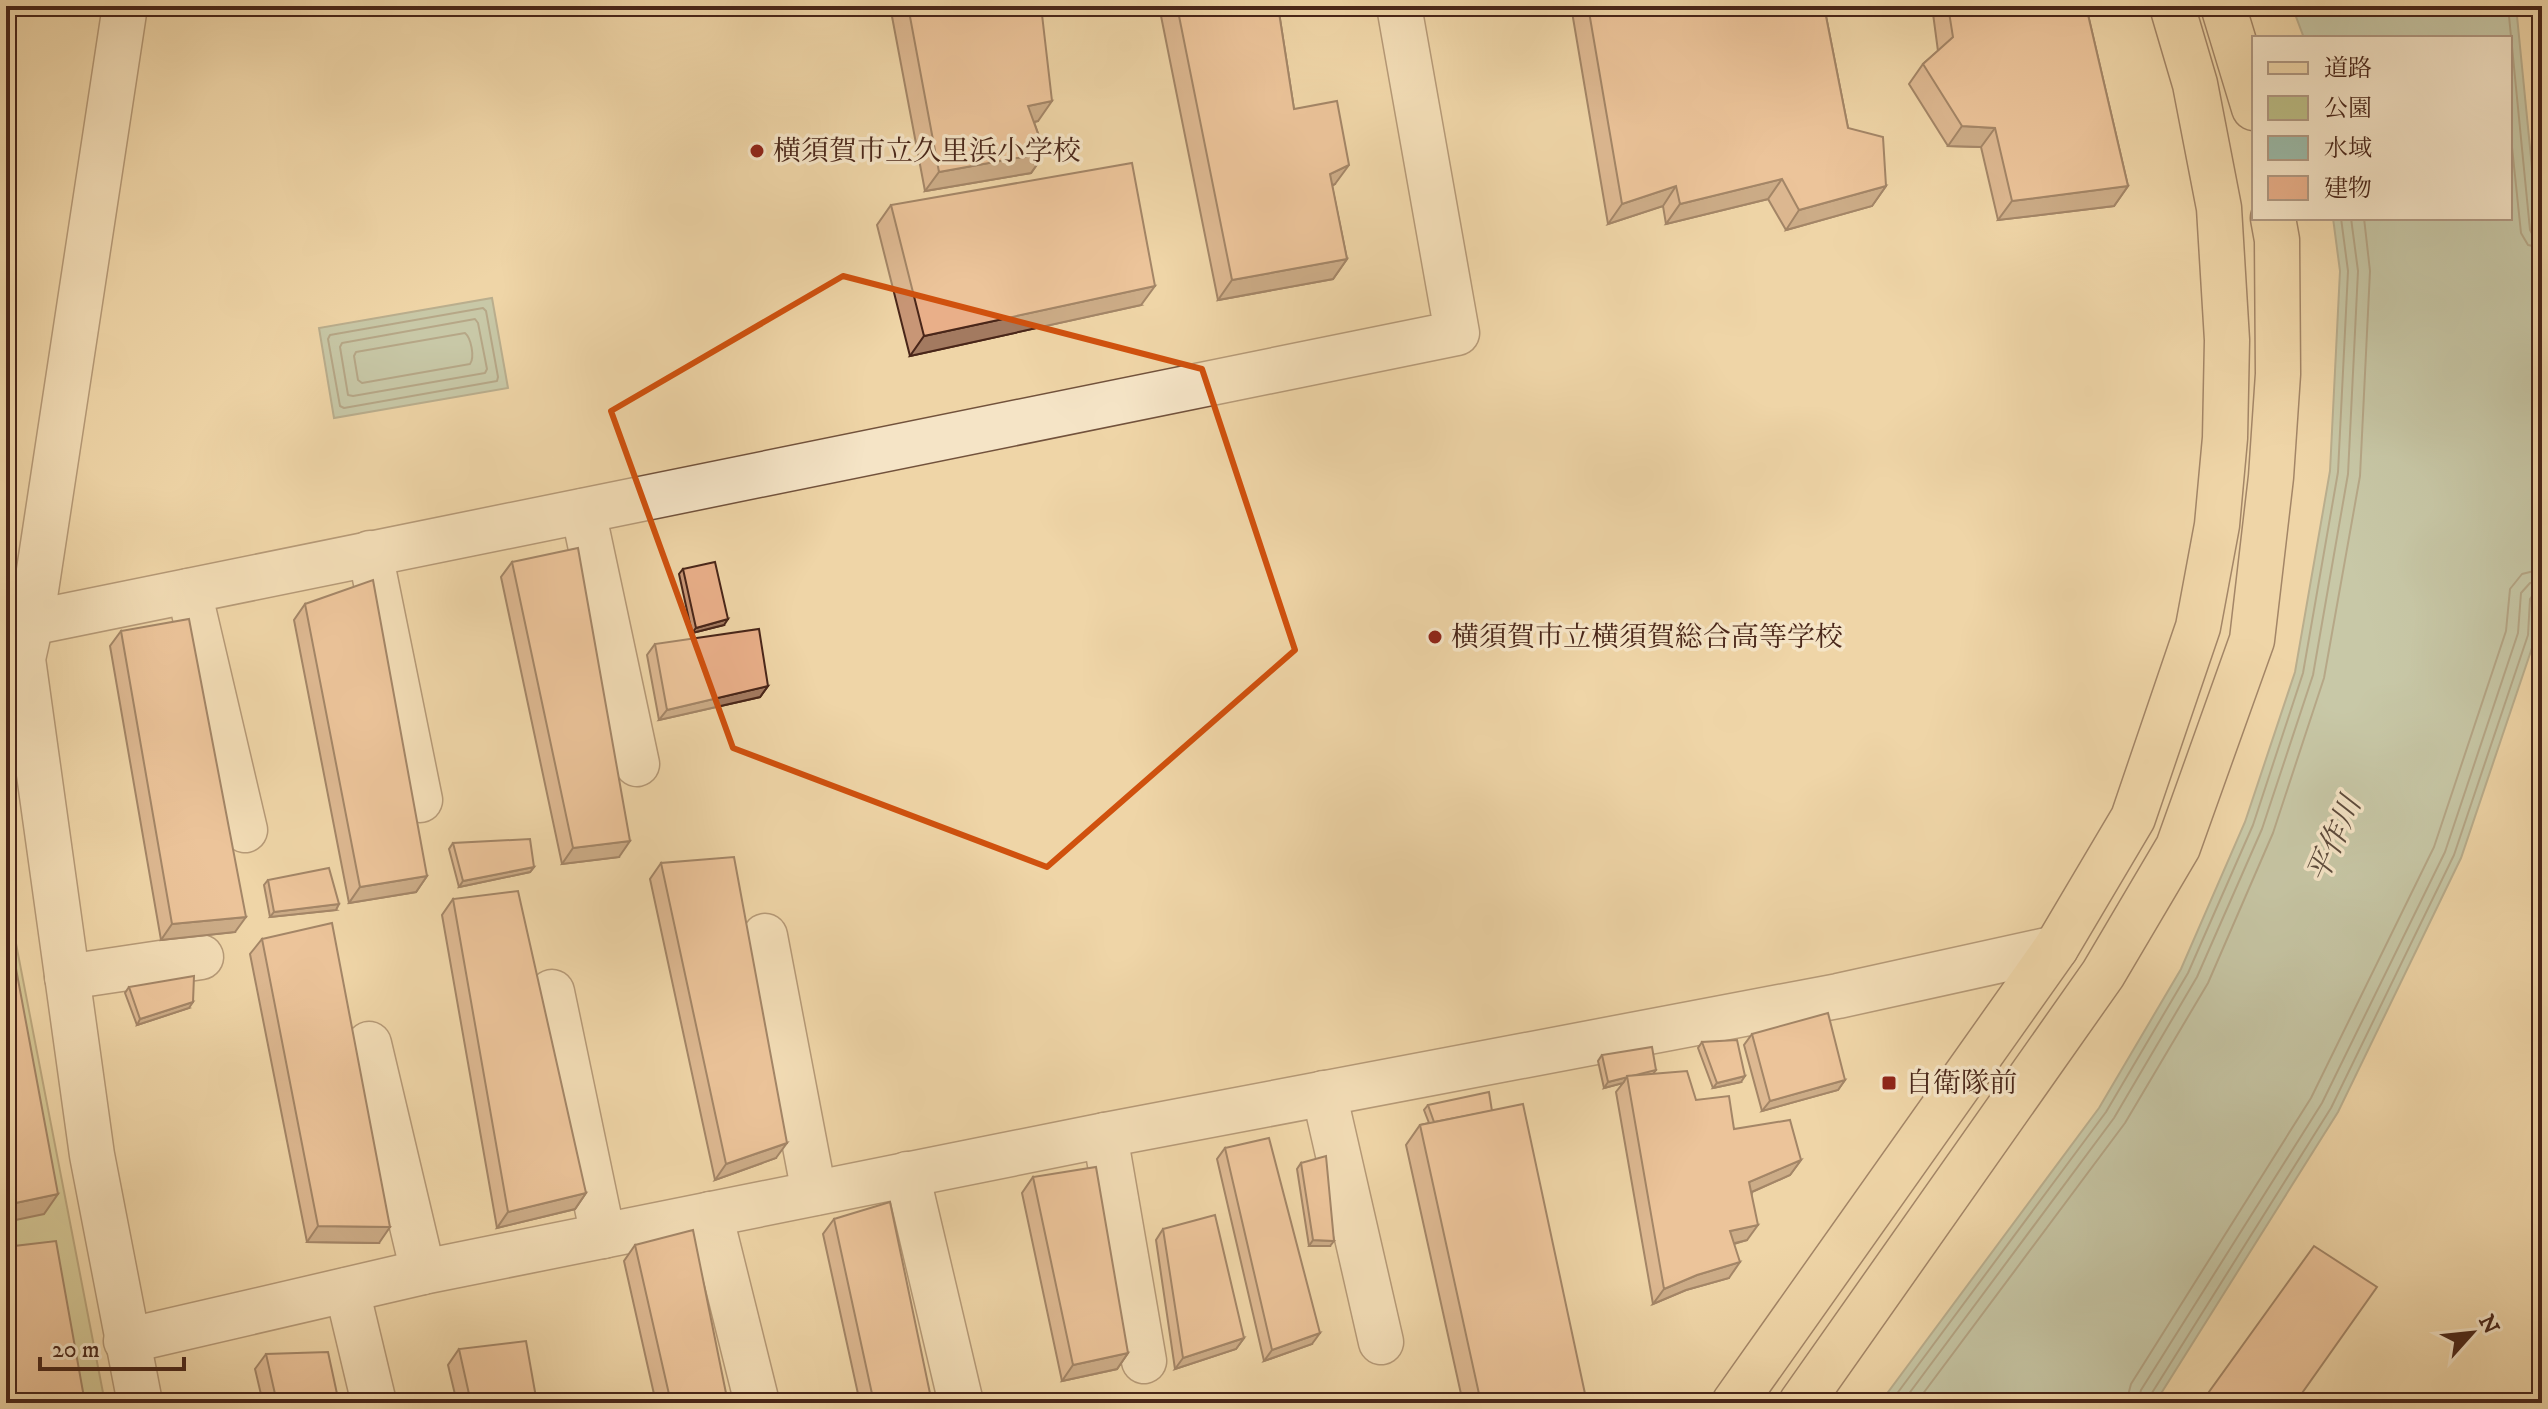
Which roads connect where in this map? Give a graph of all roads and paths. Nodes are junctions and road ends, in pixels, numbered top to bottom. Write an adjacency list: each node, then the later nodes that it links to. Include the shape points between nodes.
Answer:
1 (125, 6): 10 (street)
2 (1399, 6): 7 (street, via 1457,333)
3 (2172, 6): 15 (main road, via 2195,84 2219,208 2227,340 2217,525 2198,627 2133,818)
4 (2223, 6): 5 (main road)
5 (2252, 101)
6 (2273, 220): 36 (main road, via 2278,374 2252,640 2178,847 2103,974)
7 (583, 511): 8 (street); 11 (street)
8 (370, 553): 9 (street); 12 (street)
9 (189, 591): 10 (street); 13 (street)
10 (19, 625): 17 (street)
11 (637, 764)
12 (420, 800)
13 (245, 830)
14 (765, 936): 23 (street)
15 (2056, 948): 20 (street, via 1838,996); 31 (main road)
16 (201, 957): 17 (street)
17 (67, 977): 28 (street)
18 (552, 992): 25 (street)
19 (369, 1044): 26 (street)
20 (1324, 1093): 21 (street); 29 (street)
21 (1105, 1135): 22 (street); 30 (street)
22 (907, 1174): 23 (street); 35 (street)
23 (814, 1193): 24 (street)
24 (710, 1214): 25 (street); 34 (street)
25 (603, 1236): 26 (street)
26 (423, 1272): 27 (street)
27 (347, 1290): 28 (street); 33 (street)
28 (126, 1341): 32 (street)
29 (1381, 1342)
30 (1144, 1361)
31 (1738, 1402)
32 (140, 1403)
33 (374, 1403)
34 (757, 1403)
35 (961, 1403)
36 (1801, 1403)

